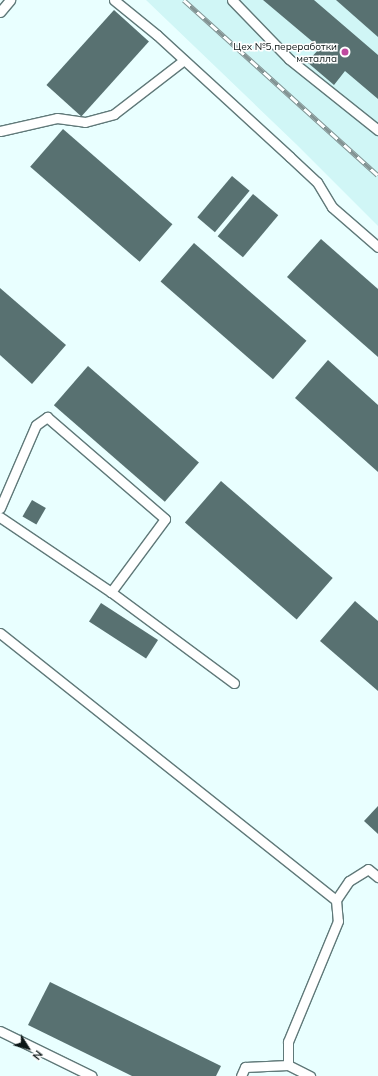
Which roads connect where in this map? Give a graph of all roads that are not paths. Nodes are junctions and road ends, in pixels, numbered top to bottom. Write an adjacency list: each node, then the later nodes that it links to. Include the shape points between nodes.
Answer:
1 (10, 0): 4 (lane)
2 (114, 0): 5 (lane)
3 (232, 0): 6 (lane, via 289,59)
4 (0, 12)
5 (184, 60): 7 (lane, via 114,114 84,122 57,118); 8 (lane, via 311,177 332,206)
6 (378, 130)
7 (0, 131)
8 (378, 246)
9 (0, 508): 11 (lane, via 36,425 47,416 165,519)
10 (0, 517): 11 (lane)
11 (110, 592): 13 (lane)
12 (0, 633): 15 (lane)
13 (234, 683)
14 (378, 877): 15 (lane, via 368,869 349,881)
15 (336, 900): 17 (lane, via 338,921 288,1042)
16 (0, 1031): 18 (lane)
17 (288, 1065): 19 (lane, via 245,1067); 20 (lane)
18 (92, 1076)
19 (241, 1076)
20 (310, 1076)

